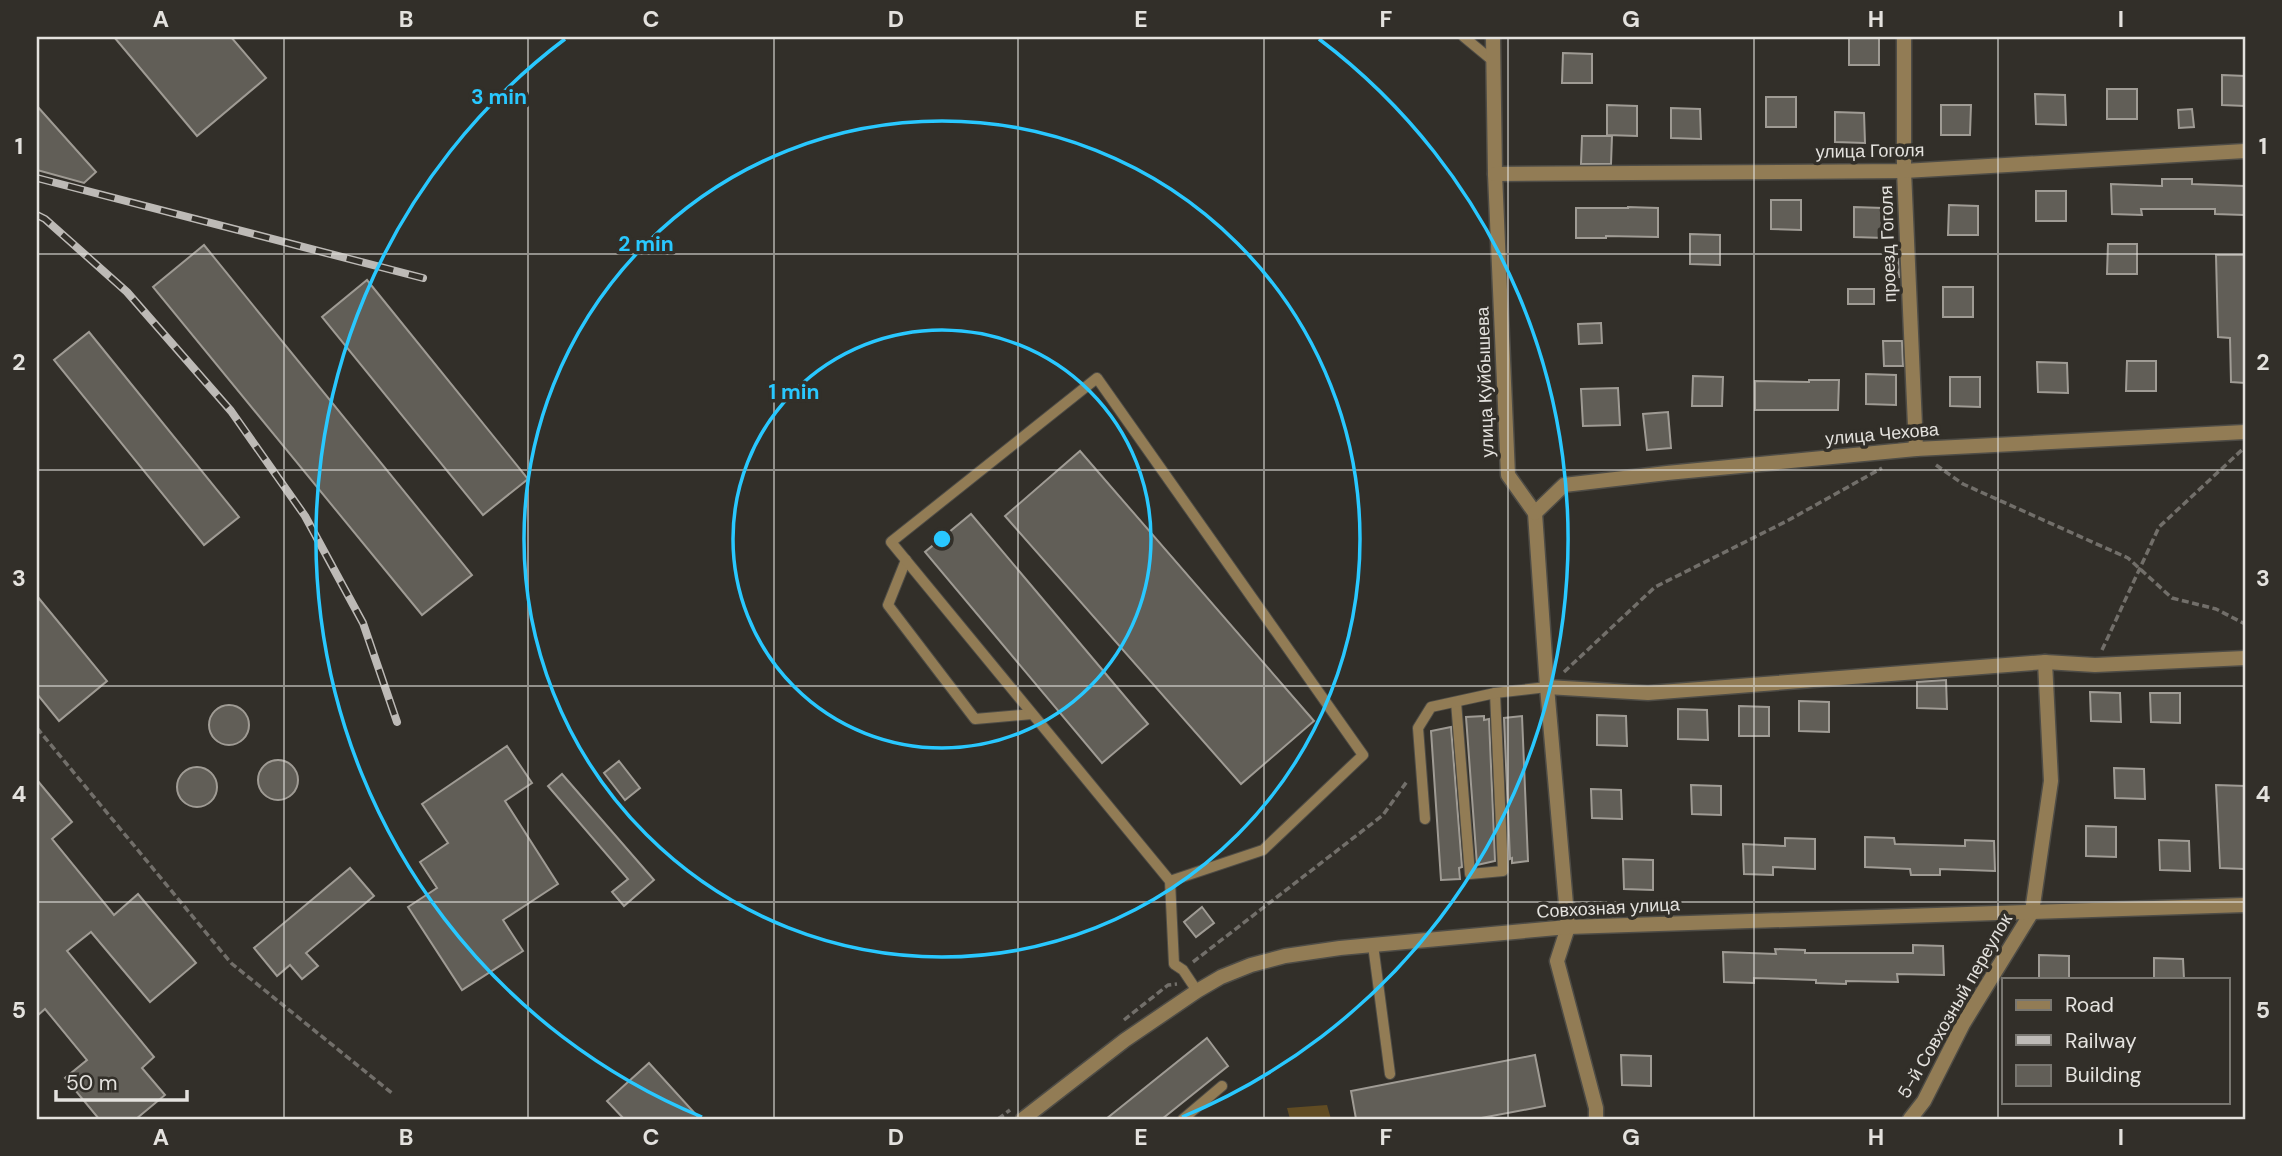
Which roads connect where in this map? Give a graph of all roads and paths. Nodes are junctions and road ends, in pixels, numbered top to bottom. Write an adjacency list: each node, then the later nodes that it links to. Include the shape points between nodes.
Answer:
1 (1464, 37): 4 (lane)
2 (1493, 37): 4 (street, улица Куйбышева)
3 (1904, 37): 6 (street, проезд Гоголя)
4 (1493, 61): 7 (street, улица Куйбышева)
5 (2245, 151): 6 (street, улица Гоголя)
6 (1904, 171): 7 (street, улица Гоголя); 10 (street, проезд Гоголя)
7 (1495, 174): 12 (street, улица Куйбышева, via 1508,474)
8 (2245, 432): 10 (street, улица Чехова)
9 (2245, 446): 14 (path, via 2159,527)
10 (1916, 449): 12 (street, улица Чехова, via 1564,485); 14 (path, via 1963,484 2128,558)
11 (1892, 463): 19 (path, via 1787,522 1655,587)
12 (1535, 513): 19 (street)
13 (906, 560): 22 (lane); 22 (lane, via 888,606 975,719); 26 (lane, via 891,542 1097,378 1363,755 1263,850)
14 (2139, 568): 15 (path, via 2172,598 2216,608); 18 (path)
15 (2245, 624)
16 (2245, 658): 18 (street)
17 (2045, 662): 18 (street); 19 (street, via 1648,693); 28 (street, 5-й Совхозный переулок, via 2050,781)
18 (2095, 665)
19 (1547, 687): 20 (lane); 29 (street)
20 (1495, 693): 21 (lane); 21 (lane, via 1503,871 1469,874)
21 (1456, 702): 24 (lane, via 1431,707 1418,728)
22 (1032, 714): 26 (lane)
23 (37, 728): 35 (path, via 231,963)
24 (1422, 762): 25 (lane); 31 (path, via 1383,815)
25 (1425, 819)
26 (1170, 881): 31 (lane, via 1174,964)
27 (2245, 905): 28 (street, Совхозная улица)
28 (2032, 912): 29 (street, Совхозная улица); 39 (street, 5-й Совхозный переулок)
29 (1568, 927): 30 (street, Совхозная улица); 38 (street, via 1557,961)
30 (1373, 945): 32 (street, Совхозная улица, via 1285,956 1251,965); 33 (lane)
31 (1183, 970): 32 (lane)
32 (1197, 990): 36 (street, Совхозная улица)
33 (1390, 1074)
34 (1222, 1086): 37 (lane)
35 (394, 1094)
36 (1023, 1119)
37 (1183, 1119)
38 (1596, 1119)
39 (1910, 1119)

